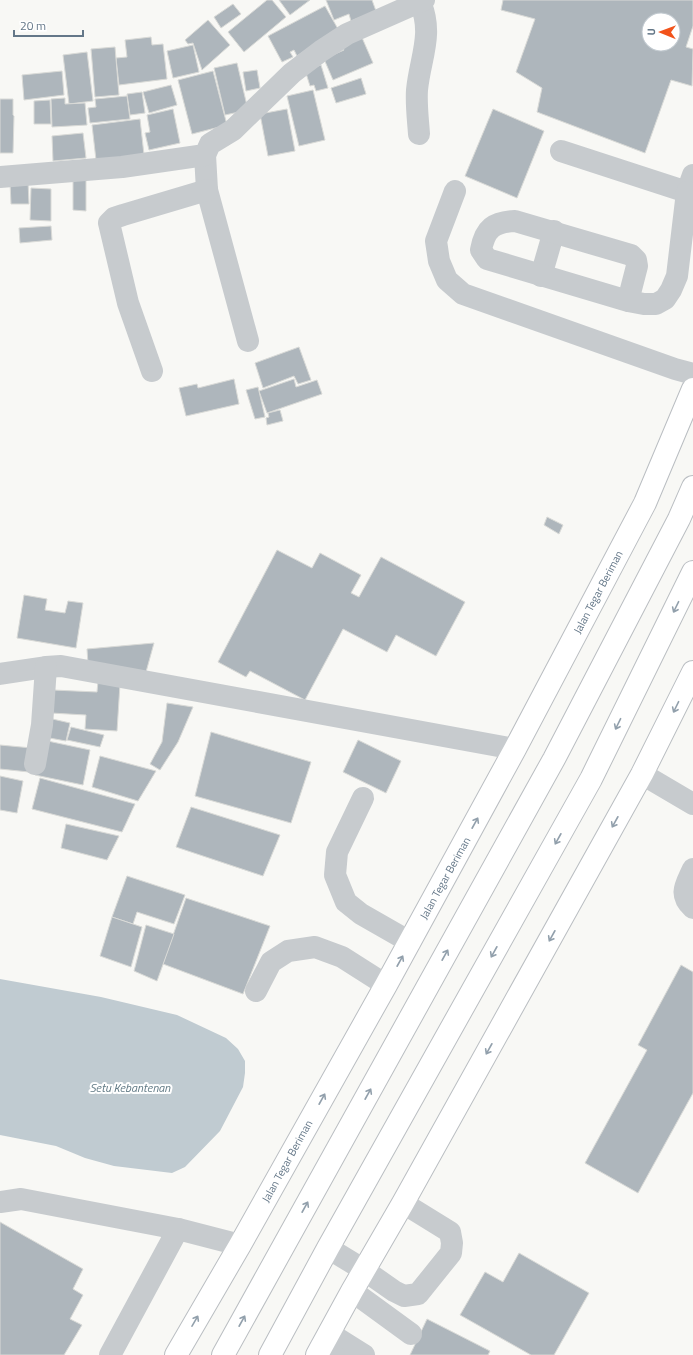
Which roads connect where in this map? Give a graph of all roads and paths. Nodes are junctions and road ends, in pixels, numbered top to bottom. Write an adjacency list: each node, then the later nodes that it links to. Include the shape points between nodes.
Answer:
1 (422, 1): 2 (street, via 426,36 417,91); 4 (street, via 347,34 321,51 292,73 233,130 210,144)
2 (419, 134)
3 (561, 151): 6 (street)
4 (205, 154): 5 (street, via 122,167); 7 (street)
5 (0, 177)
6 (691, 188): 11 (street, via 678,276 671,290 665,300 656,304)
7 (207, 190): 12 (street); 13 (street, via 114,218 109,223 128,303)
8 (455, 191): 14 (street, via 436,241 439,261 447,280 463,294)
9 (554, 231): 10 (street); 10 (street, via 515,220 501,222 490,228 483,240 481,250 487,259); 11 (street, via 632,255 637,266)
10 (541, 276): 11 (street)
11 (628, 301)
12 (248, 340)
13 (152, 371)
14 (693, 374)
15 (693, 389): 21 (main road, Jalan Tegar Beriman, via 645,503)
16 (693, 487): 42 (main road, one-way to 16, via 554,759 679,519)
17 (693, 572): 35 (main road, one-way to 35, via 591,779)
18 (46, 667): 20 (street); 21 (street, via 67,667); 22 (street, via 42,725)
19 (693, 672): 23 (main road, one-way to 23)
20 (0, 674)
21 (516, 749): 28 (main road, Jalan Tegar Beriman, one-way to 21)
22 (35, 764)
23 (642, 774): 25 (street); 32 (main road, one-way to 32)
24 (363, 798): 28 (street, via 337,852 335,875 346,902)
25 (693, 804)
26 (693, 869): 27 (street, via 684,890 684,896)
27 (693, 908)
28 (410, 942): 29 (main road, Jalan Tegar Beriman, one-way to 28)
29 (386, 985): 30 (street, via 342,957 315,947 288,951 271,962); 34 (main road, Jalan Tegar Beriman, one-way to 29)
30 (256, 991)
31 (0, 1202): 33 (street, via 22,1199)
32 (403, 1203): 36 (main road); 36 (street, via 450,1232 451,1253 418,1294 404,1296)
33 (178, 1229): 34 (street); 40 (street)
34 (240, 1245): 41 (main road, Jalan Tegar Beriman, one-way to 34)
35 (328, 1248): 36 (street); 43 (main road)
36 (364, 1270): 37 (main road)
37 (352, 1291): 38 (street); 39 (main road)
38 (411, 1334)
39 (325, 1348): 44 (street)
40 (110, 1355)
41 (176, 1355)
42 (223, 1355)
43 (270, 1355)
44 (364, 1355)

